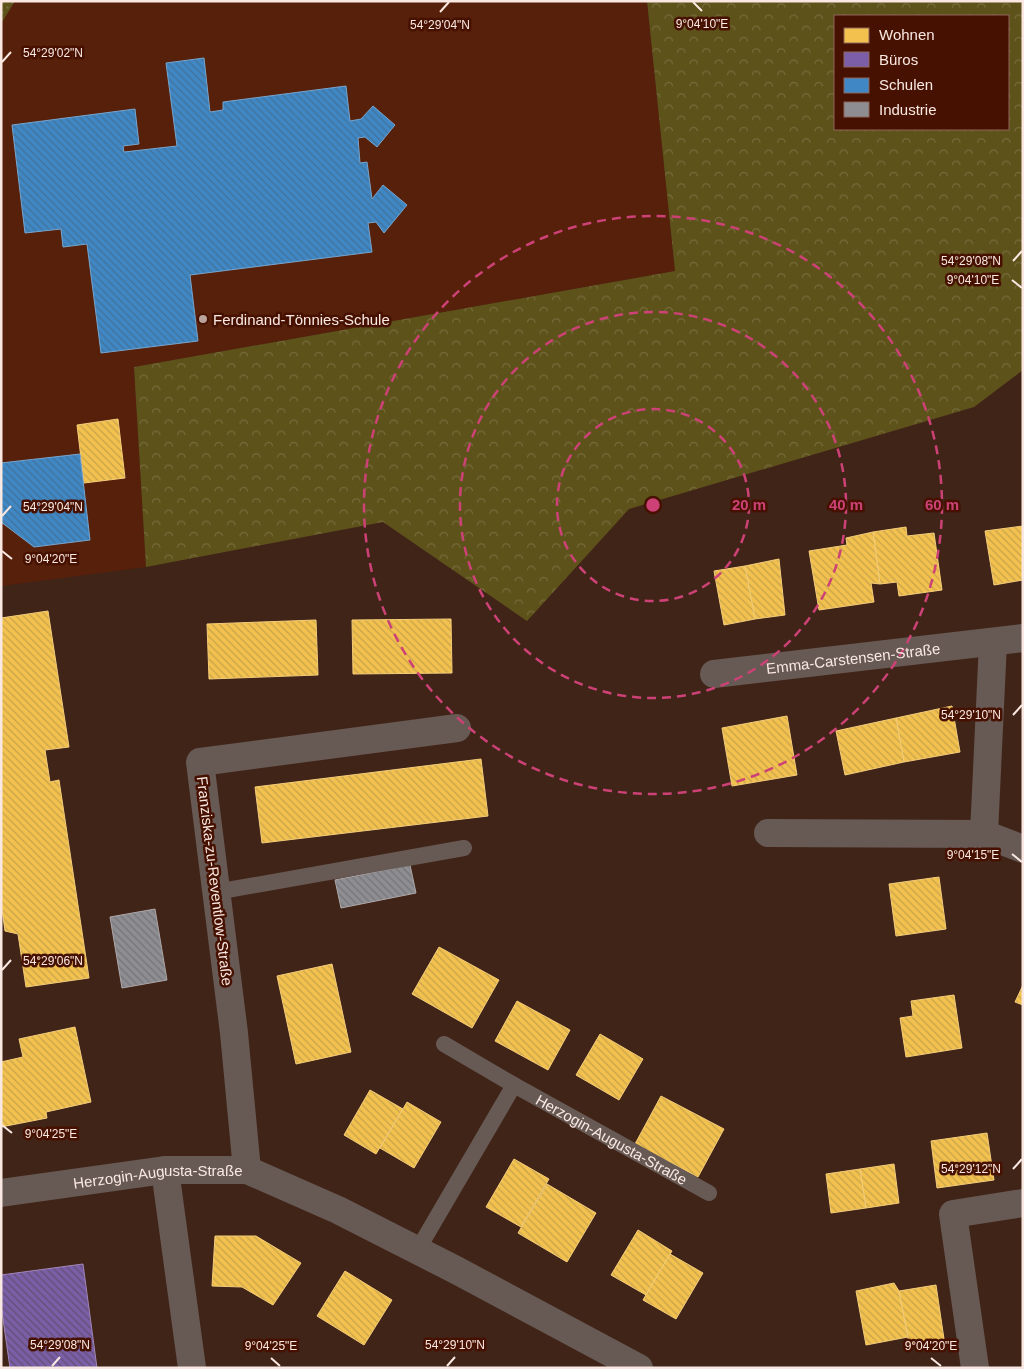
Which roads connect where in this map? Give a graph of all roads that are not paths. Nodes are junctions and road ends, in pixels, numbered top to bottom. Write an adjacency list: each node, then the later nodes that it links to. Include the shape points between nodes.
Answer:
1 (1023, 638): 2 (street, Emma-Carstensen-Straße)
2 (993, 642): 3 (street, Emma-Carstensen-Straße); 6 (street)
3 (714, 674)
4 (457, 728): 9 (street, Franziska-zu-Reventlow-Straße, via 200,762)
5 (768, 832): 6 (street)
6 (984, 834): 8 (street)
7 (464, 848): 9 (lane)
8 (1023, 849)
9 (216, 892): 13 (street, Franziska-zu-Reventlow-Straße)
10 (444, 1044): 11 (lane, Herzogin-Augusta-Straße)
11 (514, 1085): 14 (lane, Herzogin-Augusta-Straße); 17 (lane)
12 (165, 1170): 13 (street, Herzogin-Augusta-Straße); 15 (street, Herzogin-Augusta-Straße); 18 (street)
13 (247, 1170): 17 (street, Herzogin-Augusta-Straße, via 338,1210)
14 (709, 1193)
15 (1, 1194)
16 (1023, 1203): 20 (street, via 953,1214)
17 (417, 1251): 19 (street, Herzogin-Augusta-Straße)
18 (192, 1368)
19 (639, 1368)
20 (975, 1368)

